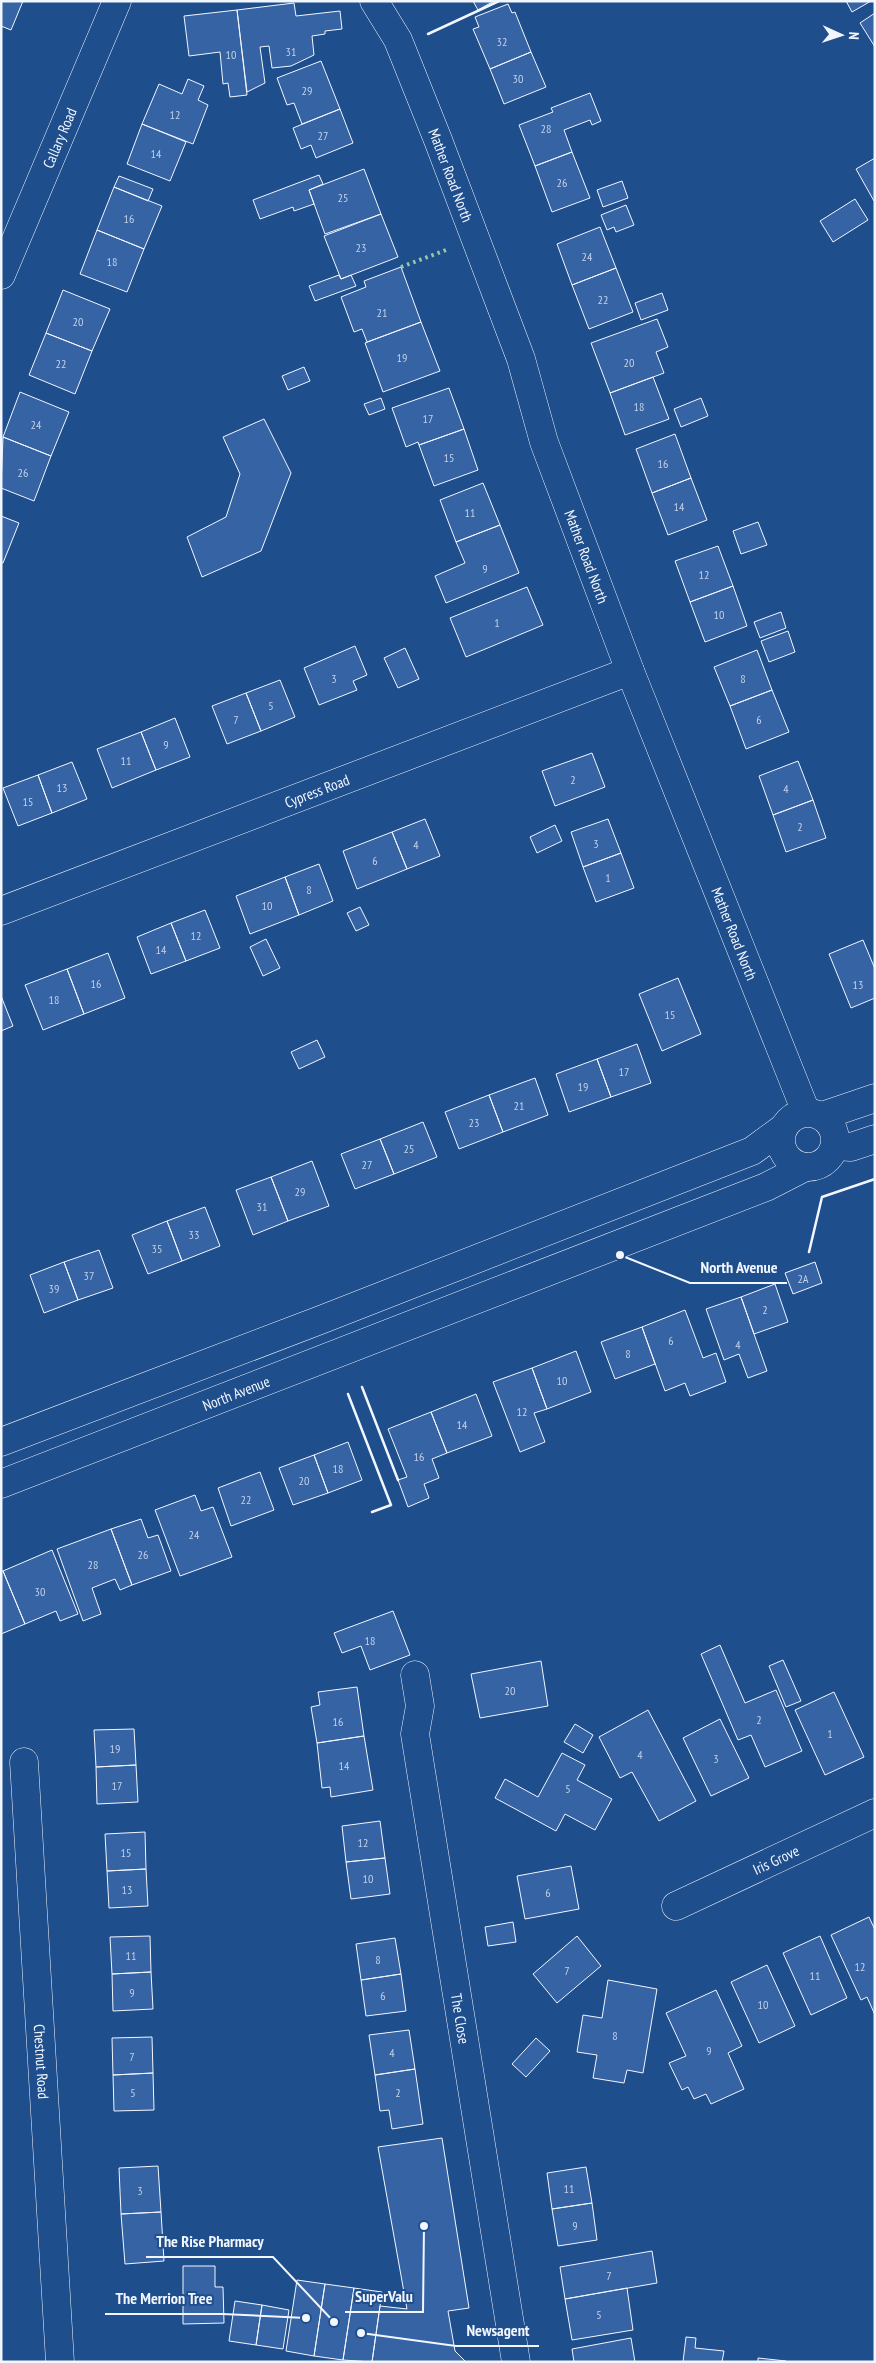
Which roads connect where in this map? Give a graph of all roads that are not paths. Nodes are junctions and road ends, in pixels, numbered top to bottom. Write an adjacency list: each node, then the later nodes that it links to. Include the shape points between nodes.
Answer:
1 (117, 1): 3 (street, Callary Road)
2 (374, 1): 4 (street, Mather Road North, via 398,40 438,140 526,372 544,442)
3 (1, 275)
4 (630, 671): 5 (street, Cypress Road); 7 (street, Mather Road North)
5 (1, 911)
6 (875, 1098): 7 (street)
7 (814, 1114): 8 (street, via 792,1117); 10 (street, via 833,1128)
8 (782, 1129): 11 (street, via 784,1154); 12 (street, via 752,1151)
9 (875, 1139): 10 (street, via 851,1147)
10 (835, 1146): 11 (street, North Avenue, via 821,1164)
11 (805, 1167): 13 (street, North Avenue, via 766,1187)
12 (1, 1442)
13 (1, 1484)
14 (415, 1675): 19 (street, The Close, via 420,1706 415,1734)
15 (24, 1762): 18 (street, Chestnut Road)
16 (875, 1813): 17 (street, Iris Grove)
17 (676, 1906)
18 (60, 2362)
19 (516, 2362)

